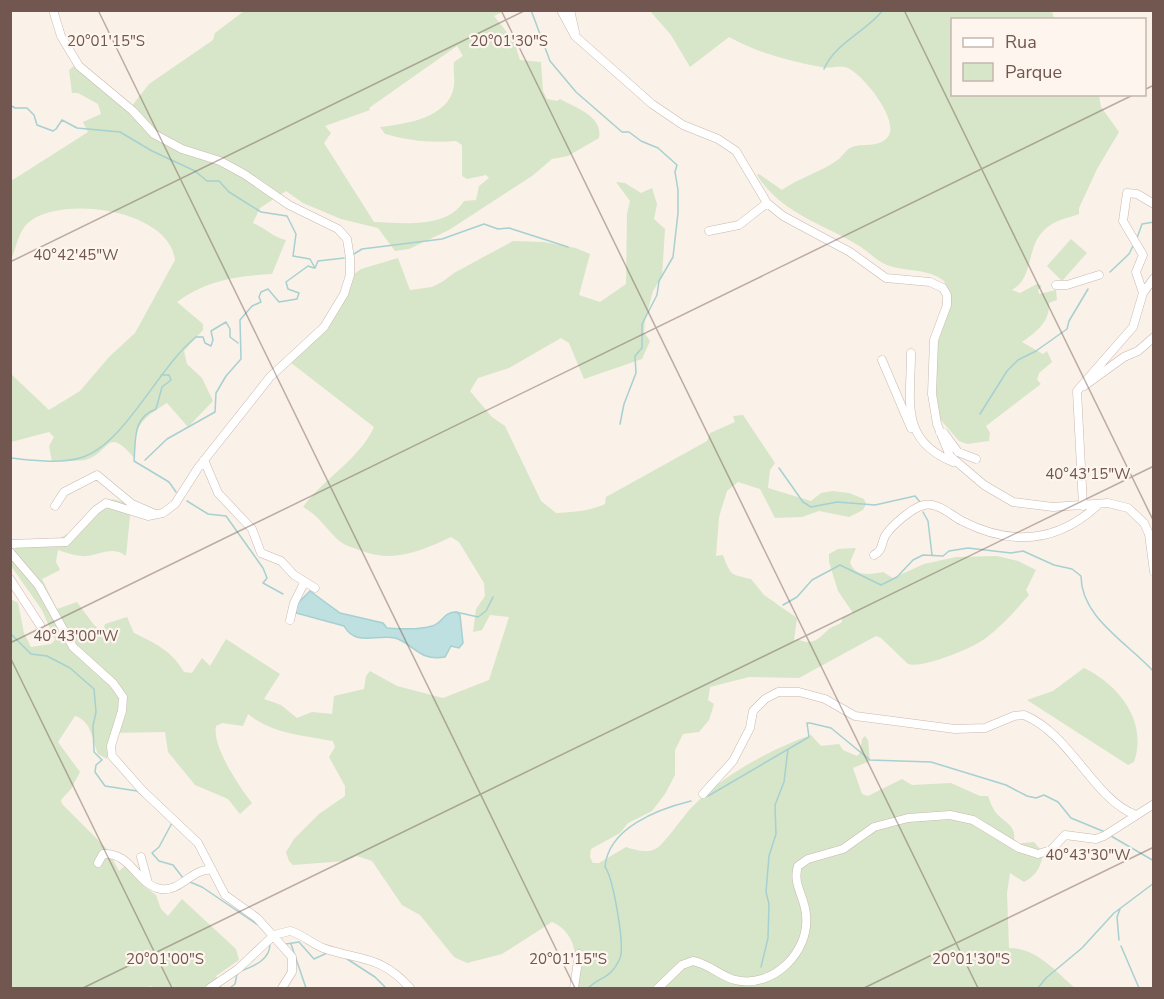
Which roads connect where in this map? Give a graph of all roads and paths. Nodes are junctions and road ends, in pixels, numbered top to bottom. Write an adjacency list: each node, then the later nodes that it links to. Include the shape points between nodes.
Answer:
1 (53, 10): 19 (street, via 61,36 79,66 154,134 244,174 289,205 338,229 349,244 348,282 324,327 277,368)
2 (561, 10): 4 (street)
3 (570, 10): 4 (street)
4 (575, 36): 5 (street, via 665,115 736,151)
5 (767, 203): 7 (street, via 739,225); 16 (street, via 886,278 936,284 945,291 947,305 936,332 932,370 933,404)
6 (1154, 204): 11 (street, via 1137,194 1127,194 1123,221 1142,251 1136,272)
7 (709, 231)
8 (1099, 275): 10 (street)
9 (1154, 278): 11 (street)
10 (1056, 285)
11 (1143, 293): 15 (street, via 1128,333 1080,384 1076,399)
12 (1154, 337): 15 (street, via 1085,385)
13 (911, 353): 17 (street, via 910,414)
14 (882, 360): 17 (street, via 900,408)
15 (1079, 419): 23 (street)
16 (940, 432): 18 (street, via 958,452); 20 (street, via 946,452)
17 (916, 434): 20 (street, via 924,446)
18 (976, 459)
19 (204, 460): 24 (street, via 175,504); 30 (street, via 218,493 252,529 261,553 281,561)
20 (957, 464): 23 (street, via 1013,502)
21 (1098, 505): 23 (street); 27 (street, via 1079,519 1032,539 980,528 937,506 924,505 887,534); 28 (street, via 1120,504 1144,523 1152,542)
22 (55, 506): 24 (street, via 64,492 97,475 132,504)
23 (1083, 506)
24 (156, 514): 25 (street, via 142,515 106,503 66,542)
25 (10, 544)
26 (10, 552): 39 (street, via 39,586 73,647 123,697 112,756 198,843)
27 (874, 555)
28 (1154, 572)
29 (10, 579): 33 (street)
30 (304, 583): 31 (street); 32 (street)
31 (315, 588)
32 (291, 620)
33 (40, 625)
34 (703, 794): 36 (street, via 733,760 750,728 753,711 770,695 790,691 825,699 855,716 948,729 985,728 1024,715 1073,754 1117,804)
35 (1154, 804): 36 (street)
36 (1136, 815): 47 (street, via 1096,839 1065,835 1050,850 1038,854 1019,848 982,824 957,816 908,818 874,827 843,849 808,859 798,866 796,883 806,911 806,926 793,959 779,971 742,982 693,961 682,965)
37 (141, 857): 40 (street)
38 (98, 863): 40 (street, via 103,854 121,857)
39 (212, 870): 40 (street, via 201,871 176,887); 41 (street, via 225,895)
40 (150, 886)
41 (274, 935): 43 (street, via 238,969); 44 (street, via 293,961 292,972); 45 (street, via 295,933 324,948 371,960 395,973)
42 (579, 954): 46 (street)
43 (210, 988)
44 (282, 988)
45 (410, 988)
46 (574, 988)
47 (658, 988)

